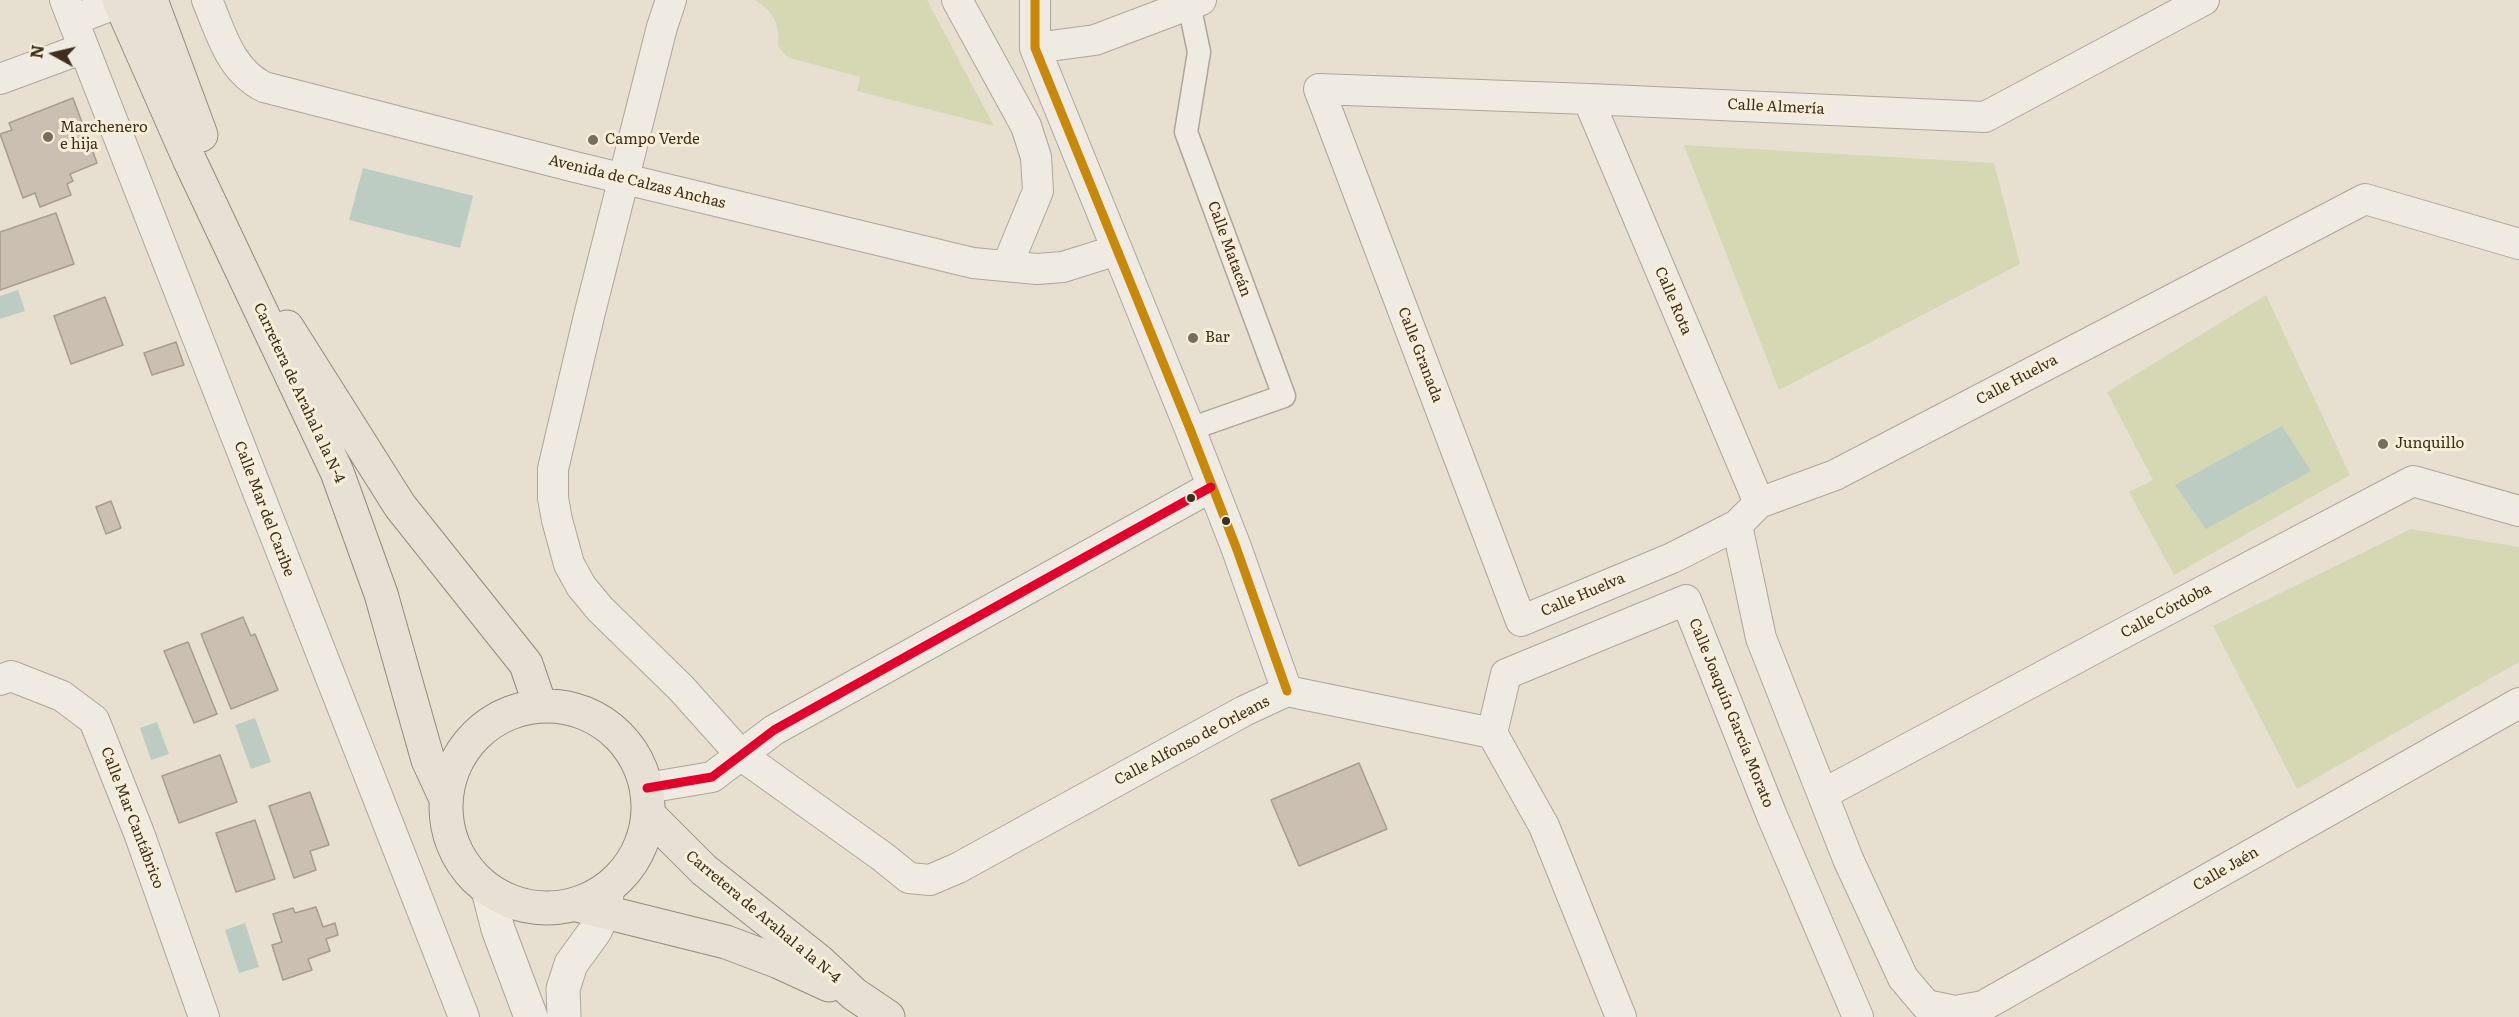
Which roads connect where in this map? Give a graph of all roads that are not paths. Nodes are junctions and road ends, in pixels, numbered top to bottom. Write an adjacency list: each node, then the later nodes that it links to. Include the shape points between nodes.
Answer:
1 (207, 0): 14 (street, Avenida de Calzas Anchas, via 232,59 252,81 264,87)
2 (671, 0): 14 (street)
3 (957, 0): 17 (street, via 1026,126 1036,157 1038,191)
4 (1035, 0): 10 (street)
5 (2204, 0): 13 (street, Calle Almería, via 1985,117)
6 (130, 1): 8 (street); 27 (main road, Carretera de Arahal a la N-4, via 289,330 400,506 526,664); 31 (main road, Carretera de Arahal a la N-4, via 220,226 337,472 381,594 428,760)
7 (1195, 2): 10 (street, via 1095,40); 18 (street, Calle Matacán, via 1199,52 1186,132 1284,396)
8 (69, 10): 9 (street, Calle Mar del Caribe)
9 (84, 48): 11 (street); 37 (street, Calle Mar del Caribe)
10 (1035, 48): 16 (street)
11 (0, 79)
12 (1319, 89): 13 (street, Calle Almería); 23 (street, Calle Granada)
13 (1588, 99): 20 (street, Calle Rota)
14 (622, 179): 17 (street, Avenida de Calzas Anchas, via 973,263); 29 (street, via 553,469 557,520 569,564 581,585)
15 (2519, 244): 20 (street, Calle Huelva, via 2365,199 1835,475)
16 (1117, 250): 17 (street, Avenida de Calzas Anchas, via 1063,267); 18 (street)
17 (1007, 266)
18 (1190, 429): 19 (street)
19 (1211, 487): 25 (street); 29 (street, via 774,730)
20 (1759, 502): 22 (street, Calle Huelva)
21 (2519, 511): 30 (street, Calle Córdoba, via 2413,481)
22 (1737, 525): 23 (street, Calle Huelva, via 1672,558); 30 (street, via 1761,638)
23 (1521, 621)
24 (0, 680): 36 (street, Calle Mar Cantábrico, via 11,676 62,696 94,720)
25 (1287, 691): 28 (street, Calle Alfonso de Orleans); 29 (street, Calle Alfonso de Orleans, via 930,880 909,878)
26 (2519, 703): 30 (street, Calle Jaén, via 1983,1005 1955,1011 1926,1005 1903,978)
27 (540, 705): 31 (main road, via 512,711 486,725 466,746 452,771); 32 (main road, via 576,709 609,726 634,753)
28 (1492, 733): 41 (street, via 1544,826); 42 (street, Calle Joaquín García Morato, via 1506,674 1686,600)
29 (741, 756): 32 (street, via 712,777)
30 (1823, 795)
31 (446, 799): 33 (main road, via 447,825 455,850 469,873)
32 (648, 801): 34 (main road, via 644,838 634,860); 35 (main road, Carretera de Arahal a la N-4, via 704,870 820,962)
33 (488, 890): 34 (main road, via 510,902 535,908); 38 (street, via 498,929)
34 (596, 902): 35 (main road, Carretera de Arahal a la N-4, via 726,942); 39 (street, via 595,931 571,964 563,989)
35 (854, 994): 40 (main road, Carretera de Arahal a la N-4)
36 (204, 1017)
37 (464, 1017)
38 (531, 1017)
39 (564, 1017)
40 (888, 1017)
41 (1621, 1017)
42 (1858, 1017)

